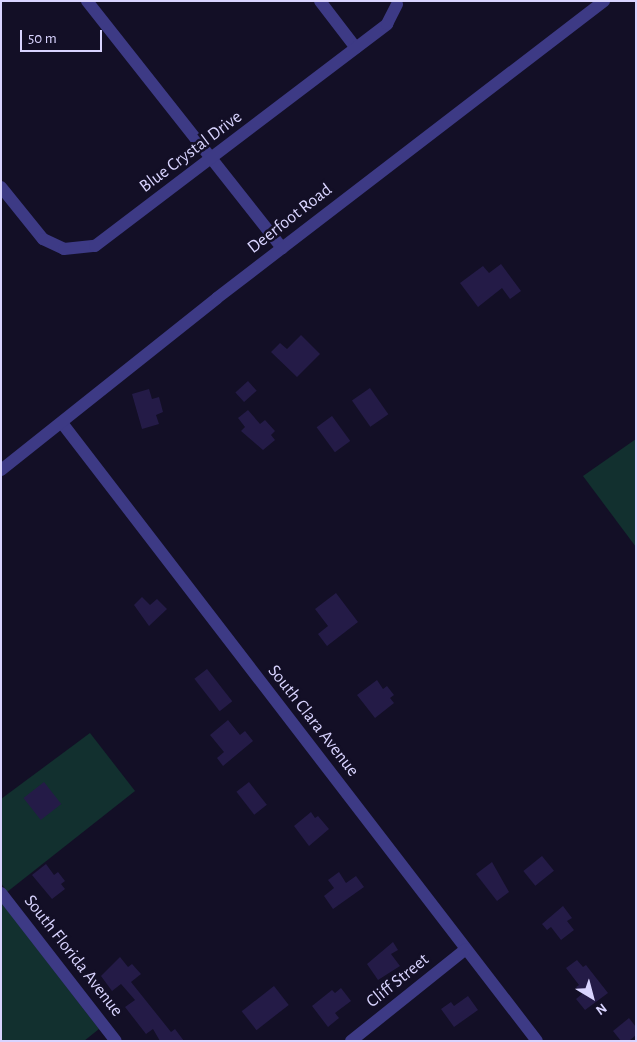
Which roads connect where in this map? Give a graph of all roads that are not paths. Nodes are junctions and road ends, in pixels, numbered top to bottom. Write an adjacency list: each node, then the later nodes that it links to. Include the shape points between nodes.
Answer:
1 (87, 1): 6 (street)
2 (320, 1): 5 (street)
3 (604, 1): 8 (street, Deerfoot Road)
4 (396, 4): 5 (street, Blue Crystal Drive, via 387,24)
5 (356, 48): 6 (street, Blue Crystal Drive)
6 (212, 158): 7 (street, Blue Crystal Drive, via 105,241 84,249 64,249 43,239); 8 (street)
7 (1, 187)
8 (282, 248): 9 (street, Deerfoot Road)
9 (62, 423): 10 (street, Deerfoot Road); 12 (street, South Clara Avenue)
10 (1, 470)
11 (1, 893): 13 (street, South Florida Avenue)
12 (466, 948): 14 (street, Cliff Street); 15 (street, South Clara Avenue)
13 (116, 1041)
14 (351, 1041)
15 (537, 1041)

